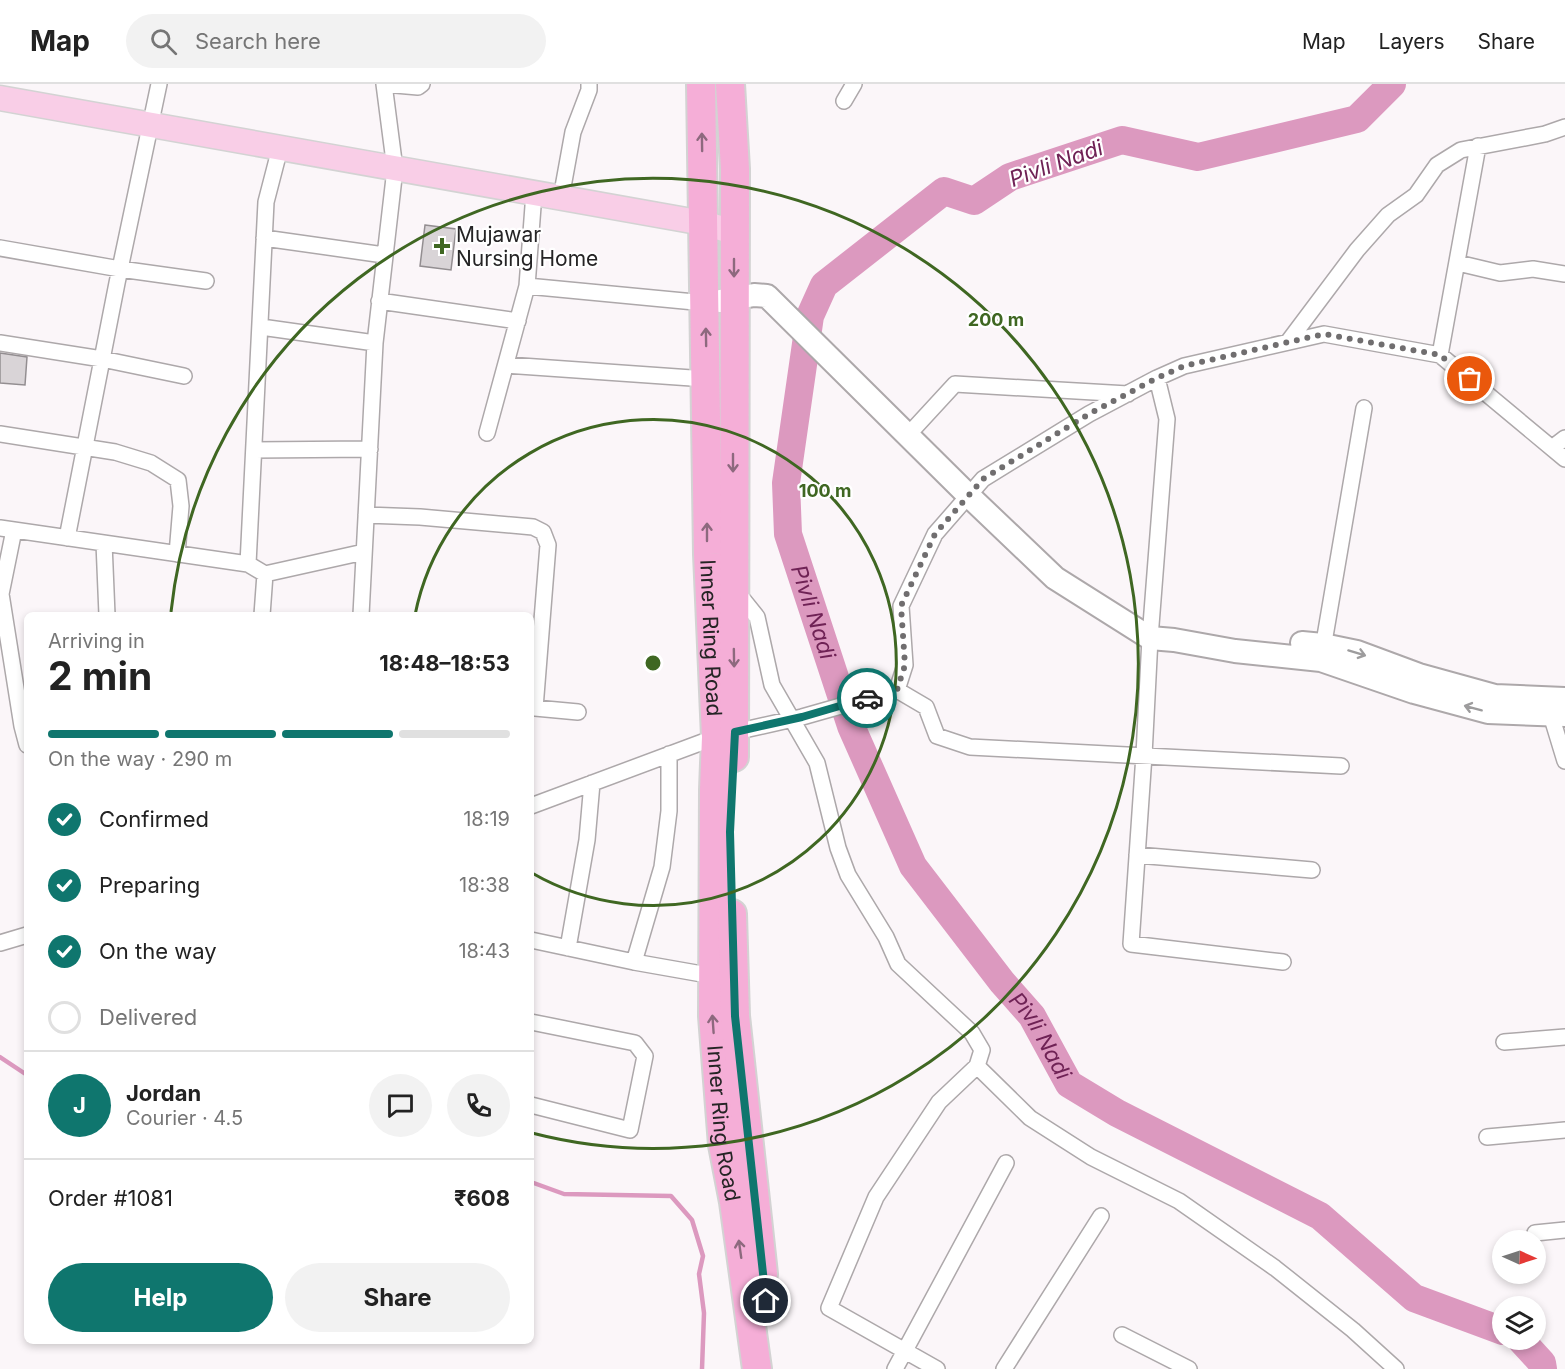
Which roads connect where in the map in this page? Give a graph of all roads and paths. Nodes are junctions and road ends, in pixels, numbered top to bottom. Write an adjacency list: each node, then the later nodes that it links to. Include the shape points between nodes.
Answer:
1 (159, 84): 10 (street)
2 (384, 84): 3 (street); 14 (street)
3 (422, 84)
4 (589, 84): 16 (street, via 573,132)
5 (701, 84): 17 (highway, Inner Ring Road, one-way to 5)
6 (730, 84): 18 (highway, Inner Ring Road)
7 (854, 84): 9 (street)
8 (0, 98): 10 (main road)
9 (844, 100)
10 (152, 125): 13 (main road); 23 (street)
11 (1565, 127): 12 (street)
12 (1478, 146): 22 (street); 33 (street, via 1461,150 1437,165 1416,195 1388,215)
13 (280, 148): 14 (main road); 19 (street, via 266,202)
14 (395, 169): 15 (main road); 21 (street)
15 (534, 193): 16 (main road); 26 (street)
16 (561, 198): 17 (main road)
17 (704, 223): 18 (main road); 29 (highway, Inner Ring Road)
18 (734, 232): 27 (highway, Inner Ring Road, one-way to 27)
19 (264, 238): 21 (street); 31 (street)
20 (0, 248): 23 (street)
21 (384, 255): 28 (street)
22 (1458, 263): 24 (street, via 1500,273 1533,269); 35 (street)
23 (120, 269): 25 (street); 36 (street)
24 (1565, 274)
25 (206, 281)
26 (527, 286): 29 (street); 30 (street)
27 (734, 299): 29 (street); 45 (street, via 767,296); 61 (highway, Inner Ring Road, one-way to 61)
28 (379, 301): 30 (street); 34 (street)
29 (705, 303): 40 (highway, Inner Ring Road, one-way to 29)
30 (518, 321): 37 (street)
31 (261, 327): 34 (street); 50 (street)
32 (0, 342): 36 (street)
33 (1288, 342): 35 (street, via 1324,334); 39 (street, via 1184,366)
34 (375, 343): 49 (street)
35 (1440, 355): 48 (street)
36 (102, 359): 38 (street); 47 (street)
37 (506, 365): 40 (street); 43 (street)
38 (183, 376)
39 (1157, 378): 41 (street); 65 (street, via 1167,419)
40 (706, 379): 74 (highway, Inner Ring Road, one-way to 40, via 708,554)
41 (1128, 394): 45 (street, via 955,384); 52 (street, via 983,479)
42 (1364, 408): 66 (street)
43 (488, 433)
44 (0, 434): 47 (street)
45 (908, 435): 52 (street)
46 (1565, 438): 48 (street)
47 (84, 448): 55 (street); 58 (street, via 151,463 178,480 181,506)
48 (1552, 448): 51 (street)
49 (370, 449): 50 (street); 53 (street)
50 (254, 450): 59 (street)
51 (1565, 459)
52 (969, 496): 65 (street, via 1055,578); 67 (street, via 935,534 901,606 905,665)
53 (366, 515): 57 (street); 68 (street, via 533,527 543,532 548,545)
54 (7, 529): 55 (street); 73 (street, via 1,594)
55 (67, 538): 56 (street)
56 (104, 543): 58 (street); 62 (street)
57 (364, 552): 60 (street); 64 (street)
58 (177, 554): 59 (street)
59 (248, 564): 60 (street)
60 (265, 574): 63 (street)
61 (733, 587): 72 (street, via 757,617 772,685); 74 (highway, Inner Ring Road, one-way to 74)
62 (107, 612)
63 (262, 612)
64 (361, 612)
65 (1150, 638): 66 (street, via 1248,637); 76 (street)
66 (1322, 652): 70 (street, via 1414,692 1488,712)
67 (897, 690): 72 (street); 76 (street, via 926,707 937,736 969,747)
68 (534, 696)
69 (534, 707): 71 (street)
70 (1560, 710): 77 (street)
71 (578, 712)
72 (796, 718): 74 (street); 93 (street, via 817,763 848,874 898,964 972,1033 982,1050)
73 (24, 728)
74 (725, 735): 75 (street); 89 (highway, Inner Ring Road, via 714,789)
75 (669, 754): 79 (street); 88 (street, via 669,811 662,867)
76 (1144, 755): 78 (street); 81 (street)
77 (1565, 761)
78 (1341, 766)
79 (592, 783): 80 (street); 86 (street, via 587,840)
80 (534, 805)
81 (1137, 855): 82 (street); 87 (street, via 1131,944)
82 (1312, 870)
83 (24, 936): 85 (street)
84 (534, 941): 86 (street)
85 (0, 943)
86 (568, 948): 88 (street)
87 (1283, 962)
88 (634, 963): 89 (street)
89 (723, 977): 103 (highway, Inner Ring Road, one-way to 89, via 723,1145 713,1016); 104 (highway, Inner Ring Road, via 737,1039)
90 (534, 1023): 94 (street, via 636,1042 645,1056 630,1130)
91 (1565, 1037): 92 (street)
92 (1504, 1042)
93 (977, 1066): 102 (street, via 939,1102 876,1197 829,1308); 109 (street, via 1030,1118 1091,1158 1179,1202 1275,1268)
94 (534, 1106)
95 (1565, 1130): 96 (street)
96 (1487, 1137)
97 (1005, 1163): 102 (street)
98 (1101, 1216): 107 (street)
99 (1565, 1230): 100 (street)
100 (1546, 1232)
101 (1122, 1335): 108 (street)
102 (904, 1351): 105 (street); 106 (street)
103 (757, 1369)
104 (774, 1369)
105 (895, 1369)
106 (937, 1369)
107 (1004, 1369)
108 (1189, 1369)
109 (1396, 1369)

